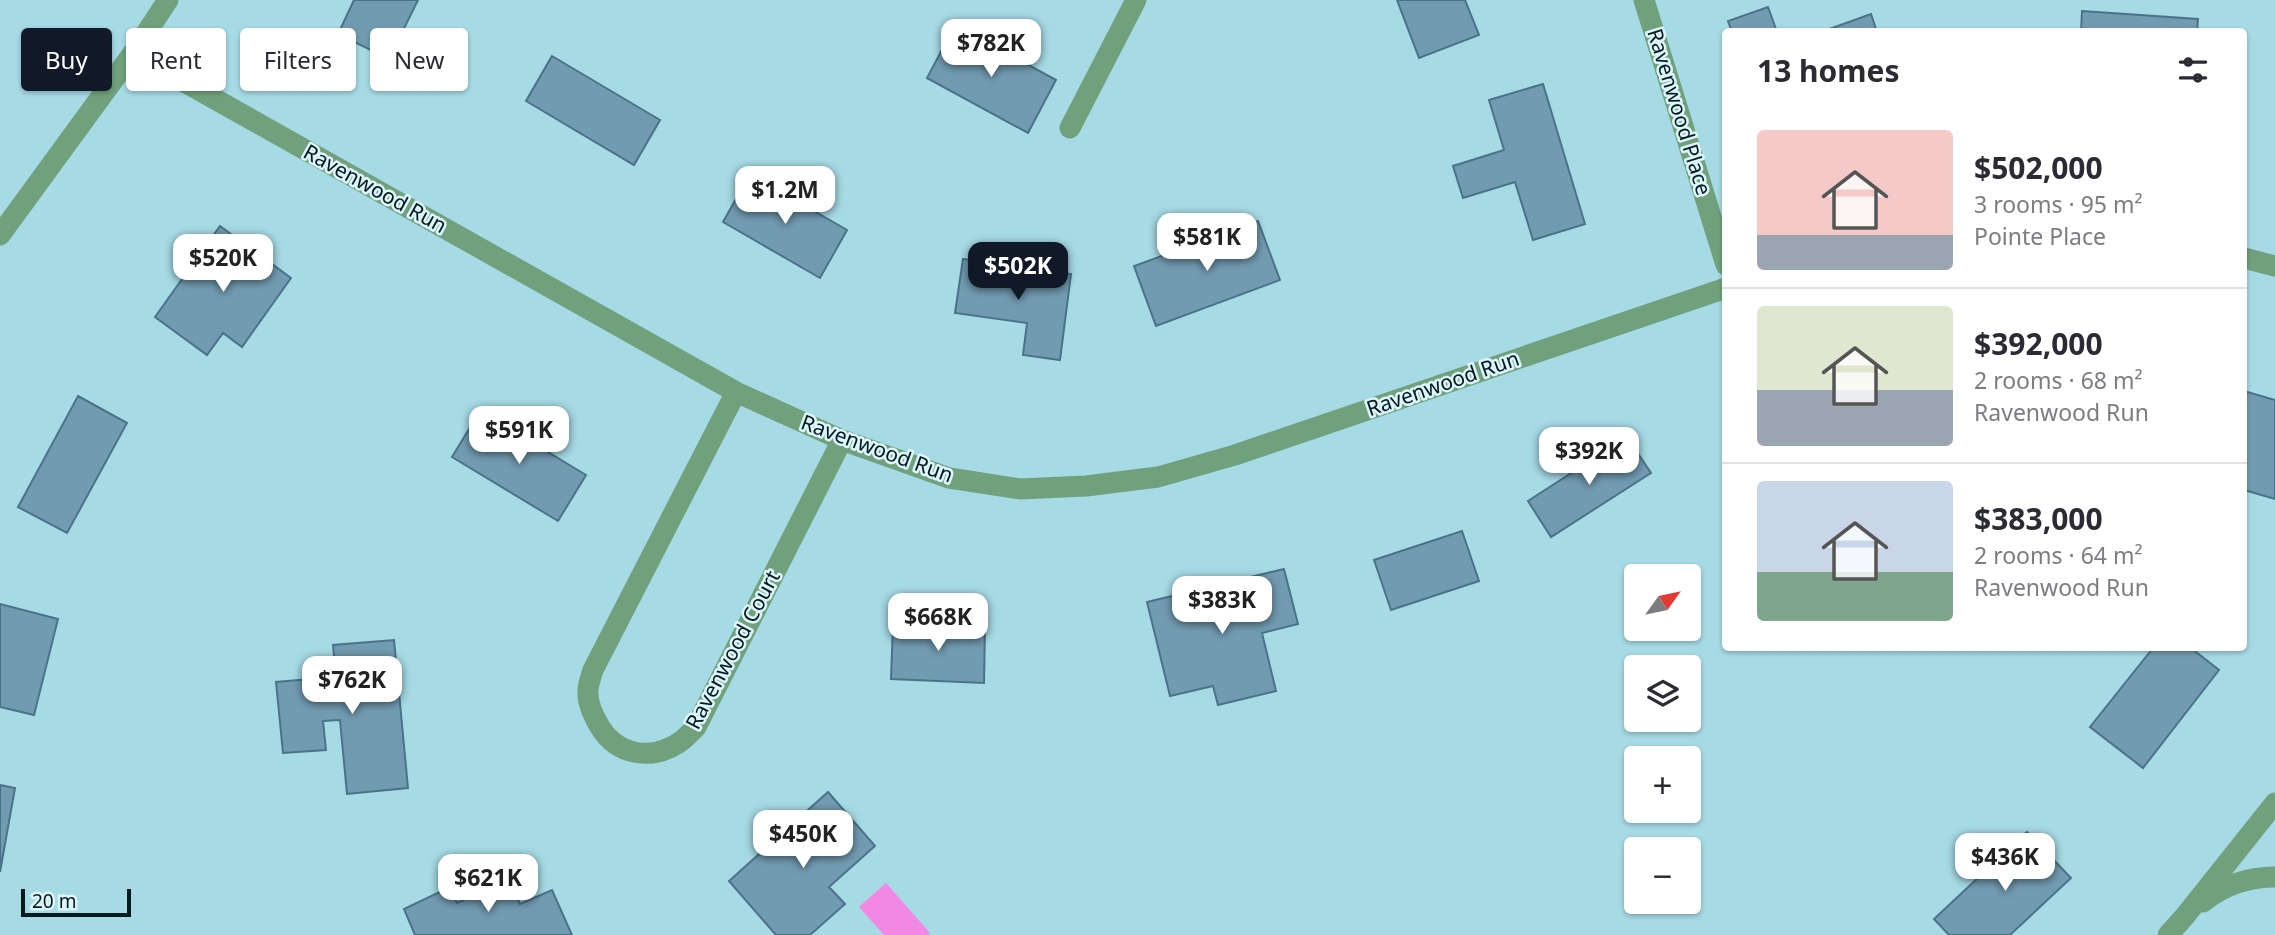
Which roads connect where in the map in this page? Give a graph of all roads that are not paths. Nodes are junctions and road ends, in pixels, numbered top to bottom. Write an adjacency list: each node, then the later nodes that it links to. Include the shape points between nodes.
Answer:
1 (168, 0): 4 (street)
2 (1136, 0): 7 (street)
3 (1644, 0): 9 (street, Ravenwood Place)
4 (150, 28)
5 (126, 63): 8 (street)
6 (201, 91): 13 (street, Ravenwood Run)
7 (1070, 128)
8 (0, 235)
9 (1722, 252)
10 (2247, 259): 11 (street)
11 (2275, 266)
12 (1722, 289): 14 (street, Ravenwood Run, via 1158,477 1020,489 949,478)
13 (736, 392): 14 (street, Ravenwood Run); 14 (street, Ravenwood Court, via 593,670 588,692 593,715 604,734 622,749 640,755 658,752 680,743 696,727)
14 (842, 440)
15 (2275, 803): 17 (street)
16 (2275, 877): 17 (street, via 2255,877 2217,891)
17 (2185, 916): 18 (street)
18 (2171, 935)

